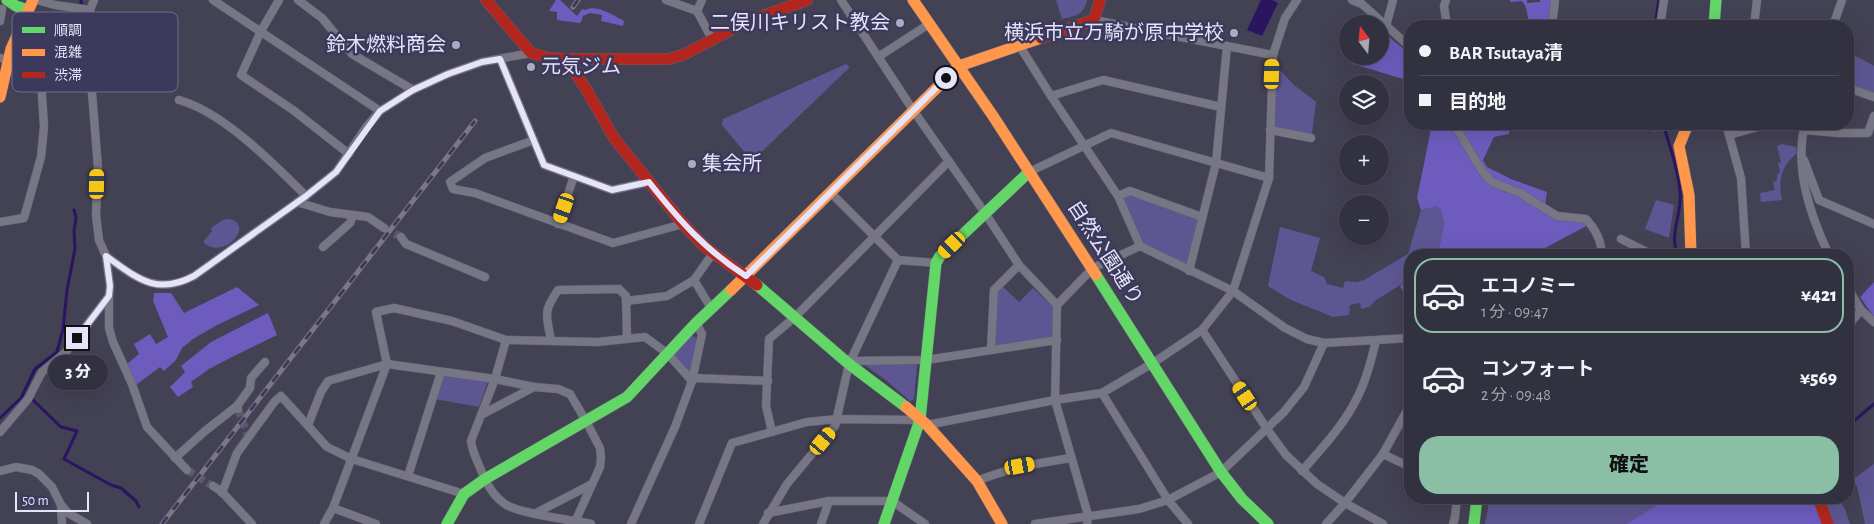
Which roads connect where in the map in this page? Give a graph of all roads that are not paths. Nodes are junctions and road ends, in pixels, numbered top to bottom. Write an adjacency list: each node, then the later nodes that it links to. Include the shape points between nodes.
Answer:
1 (94, 0): 23 (street)
2 (213, 0): 38 (street)
3 (279, 0): 38 (street)
4 (298, 0): 51 (street, via 322,18 352,54)
5 (486, 0): 44 (street)
6 (666, 0): 24 (street)
7 (702, 0): 24 (street)
8 (807, 0): 39 (street, via 746,22)
9 (841, 0): 46 (street)
10 (912, 0): 36 (street, 自然公園通り)
11 (1100, 0): 28 (street)
12 (1297, 0): 45 (street, via 1285,18)
13 (1352, 0): 26 (street)
14 (1393, 0): 27 (street)
15 (1446, 0): 29 (street)
16 (1555, 0): 30 (street)
17 (1664, 0): 31 (street)
18 (1716, 0): 32 (street)
19 (1757, 0): 33 (street)
20 (1842, 0): 34 (street)
21 (33, 3): 22 (street); 23 (street)
22 (4, 4): 35 (street)
23 (85, 9): 25 (street)
24 (697, 11): 39 (street)
25 (85, 12)
26 (1374, 15)
27 (1389, 15)
28 (1094, 20): 41 (street); 42 (street)
29 (1446, 20)
30 (1553, 20)
31 (1661, 20)
32 (1714, 20)
33 (1755, 20)
34 (1835, 20)
35 (0, 21)
36 (929, 24): 46 (street); 50 (street, 自然公園通り)
37 (1389, 29): 40 (street)
38 (261, 31): 61 (street); 77 (street, via 241,75)
39 (713, 41): 49 (street, via 668,59)
40 (1404, 42)
41 (1019, 45): 50 (street); 55 (street)
42 (1226, 46): 45 (street); 59 (street)
43 (12, 47): 47 (street)
44 (531, 53): 48 (street); 49 (street)
45 (1273, 55): 63 (street)
46 (878, 57): 60 (street)
47 (4, 59): 56 (street)
48 (500, 59): 51 (street, via 448,74); 73 (street)
49 (566, 59): 83 (street, via 614,138)
50 (959, 66): 60 (street); 80 (street, 自然公園通り)
51 (413, 90): 61 (street)
52 (1854, 90): 57 (street)
53 (42, 92): 91 (street, via 44,127 41,157 24,218)
54 (92, 92): 107 (street, via 98,168 96,215 99,240)
55 (1051, 96): 59 (street, via 1103,80); 75 (street)
56 (0, 97)
57 (1874, 97)
58 (179, 100): 85 (street, via 193,104 235,131 276,165)
59 (1221, 107): 79 (street)
60 (913, 110): 78 (street); 84 (street)
61 (380, 111): 77 (street)
62 (1874, 116): 70 (street, via 1868,133)
63 (1270, 130): 72 (street); 82 (street)
64 (1458, 130): 101 (street, via 1492,182 1520,193 1557,216 1586,219 1597,234)
65 (1670, 130): 74 (street)
66 (1685, 130): 74 (street)
67 (1728, 130): 71 (street)
68 (1745, 130): 71 (street)
69 (1805, 130): 76 (street)
70 (1822, 130)
71 (1729, 134): 104 (street, via 1741,178)
72 (1311, 138)
73 (534, 140): 81 (street, via 544,165); 92 (street, via 485,158 450,182 453,189 475,193)
74 (1680, 140): 103 (street, via 1689,195)
75 (1084, 145): 79 (street, via 1110,133); 80 (street); 86 (street)
76 (1801, 153): 94 (street, via 1819,200); 105 (street, via 1810,208)
77 (350, 154): 85 (street, via 336,172)
78 (949, 161): 88 (street); 97 (street)
79 (1216, 163): 82 (street); 90 (street)
80 (1030, 172): 88 (street); 111 (street, 自然公園通り)
81 (574, 176): 83 (street, via 612,190); 92 (street)
82 (1268, 178): 116 (street)
83 (649, 182): 93 (street)
84 (830, 192): 97 (street); 113 (street)
85 (306, 196): 87 (street)
86 (1118, 196): 90 (street, via 1130,191); 99 (street)
87 (297, 202): 89 (street); 107 (street, via 194,276 170,286 138,279)
88 (985, 213): 109 (street); 110 (street)
89 (353, 215): 95 (street, via 368,217); 100 (street, via 350,223)
90 (1202, 217): 112 (street)
91 (0, 222)
92 (558, 224): 93 (street, via 613,243)
93 (683, 224): 106 (street)
94 (1874, 224)
95 (384, 228)
96 (402, 237): 114 (street, via 406,244)
97 (875, 237): 108 (street); 123 (street)
98 (1621, 239): 102 (street)
99 (1140, 246): 111 (street); 112 (street)
100 (323, 247)
101 (1601, 249)
102 (1641, 249)
103 (1691, 249)
104 (1746, 249)
105 (1826, 249)
106 (713, 253): 113 (street); 115 (street)
107 (106, 256): 117 (street)
108 (898, 260): 109 (street); 139 (street)
109 (936, 263): 137 (street)
110 (1019, 265): 120 (street); 135 (street, via 994,290)
111 (1092, 268): 120 (street); 140 (street, 自然公園通り)
112 (1189, 271): 116 (street)
113 (746, 276): 121 (street); 123 (street)
114 (485, 277)
115 (694, 280): 119 (street, via 667,296); 121 (street)
116 (1232, 291): 127 (street); 134 (street, via 1285,328)
117 (109, 296): 156 (street, via 66,352 42,372 29,397); 159 (street, via 109,328 113,342 147,427)
118 (1854, 298): 122 (street)
119 (626, 301): 128 (street); 131 (street, via 626,296 619,289 558,290 546,313)
120 (1057, 305): 132 (street)
121 (711, 308): 126 (street)
122 (1861, 310): 124 (street); 125 (street)
123 (795, 317): 139 (street); 145 (street, via 770,339)
124 (1854, 319)
125 (1874, 322)
126 (696, 323): 136 (street); 144 (street, via 702,334)
127 (1202, 330): 140 (street); 155 (street)
128 (627, 338): 131 (street, via 597,342); 136 (street, via 645,337)
129 (1404, 339): 133 (street)
130 (506, 340): 131 (street); 141 (street, via 452,321 394,308 376,312); 143 (street)
131 (551, 340)
132 (1057, 340): 135 (street); 148 (street)
133 (1376, 341): 134 (street); 165 (street, via 1358,397 1343,422)
134 (1324, 343): 155 (street, via 1304,387)
135 (991, 350): 137 (street)
136 (668, 354): 144 (street); 152 (street, via 627,398)
137 (926, 360): 139 (street); 153 (street)
138 (265, 362): 159 (street, via 251,378 250,388 238,408)
139 (849, 363): 151 (street); 153 (street)
140 (1153, 363): 147 (street); 166 (street, 自然公園通り)
141 (387, 364): 142 (street); 154 (street, via 328,381); 161 (street)
142 (441, 372): 143 (street); 167 (street)
143 (495, 379): 146 (street); 149 (street)
144 (692, 380): 145 (street); 194 (street, via 675,427)
145 (768, 380): 157 (street, via 766,406)
146 (534, 387): 149 (street); 152 (street, via 558,389 570,394)
147 (1102, 393): 148 (street); 174 (street)
148 (1055, 400): 153 (street); 160 (street)
149 (481, 415): 168 (street, via 471,441)
150 (1404, 416): 158 (street)
151 (838, 420): 153 (street); 157 (street, via 807,422); 184 (street)
152 (586, 421): 168 (street); 170 (street, via 600,448 601,458)
153 (924, 423): 169 (street); 176 (street)
154 (308, 425): 161 (street, via 327,447); 172 (street, via 280,396 237,453)
155 (1267, 429): 165 (street); 166 (street)
156 (0, 432)
157 (772, 432): 195 (street, via 732,443)
158 (1383, 454): 162 (street); 177 (street)
159 (174, 458): 163 (street)
160 (1071, 458): 169 (street, via 1020,466); 185 (street)
161 (352, 459): 167 (street); 182 (street)
162 (1404, 464)
163 (187, 470)
164 (0, 471): 178 (street, via 16,467 32,470 52,487)
165 (1302, 471): 177 (street)
166 (1222, 472): 174 (street); 204 (street, 自然公園通り, via 1242,499)
167 (408, 476): 173 (street)
168 (485, 480): 173 (street); 183 (street, via 506,506)
169 (977, 481): 200 (street)
170 (592, 484): 183 (street); 186 (street)
171 (213, 486): 172 (street)
172 (222, 493): 189 (street)
173 (464, 494): 192 (street)
174 (1168, 500): 185 (street, via 1139,509); 203 (street)
175 (829, 501): 176 (street); 184 (street); 197 (street)
176 (892, 501): 198 (street); 199 (street)
177 (1345, 503): 205 (street); 206 (street)
178 (61, 504): 187 (street); 188 (street, via 68,513)
179 (1456, 504): 207 (street)
180 (1476, 504): 208 (street)
181 (1820, 504): 209 (street)
182 (333, 508): 190 (street); 191 (street)
183 (536, 513): 186 (street)
184 (768, 513): 196 (street)
185 (1088, 515): 201 (street); 202 (street)
186 (574, 522): 193 (street)
187 (62, 524)
188 (86, 524)
189 (252, 524)
190 (324, 524)
191 (376, 524)
192 (447, 524)
193 (591, 524)
194 (631, 524)
195 (699, 524)
196 (762, 524)
197 (821, 524)
198 (884, 524)
199 (925, 524)
200 (1002, 524)
201 (1035, 524)
202 (1088, 524)
203 (1188, 524)
204 (1268, 524)
205 (1326, 524)
206 (1383, 524)
207 (1453, 524)
208 (1474, 524)
209 (1828, 524)

